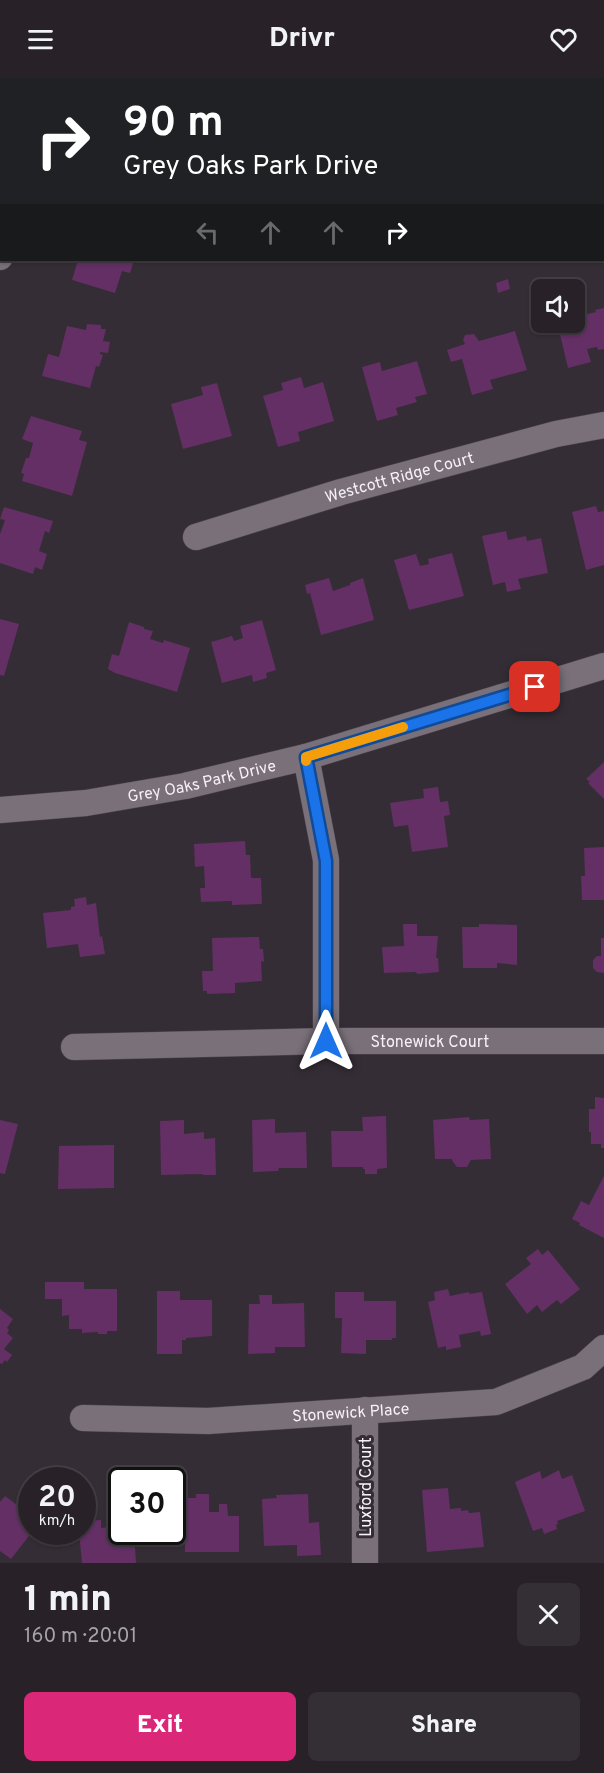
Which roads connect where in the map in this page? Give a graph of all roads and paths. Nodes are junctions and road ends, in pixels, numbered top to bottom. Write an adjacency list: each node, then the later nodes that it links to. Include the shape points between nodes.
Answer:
1 (604, 425): 2 (street, Westcott Ridge Court, via 556,434 352,489)
2 (196, 537)
3 (604, 666): 4 (street, Grey Oaks Park Drive)
4 (306, 757): 5 (street, Grey Oaks Park Drive, via 185,786 86,803); 6 (street, via 326,861)
5 (0, 810)
6 (326, 1041): 7 (street, Stonewick Court); 8 (street, Stonewick Court)
7 (604, 1041)
8 (74, 1047)
9 (604, 1348): 10 (street, Stonewick Place, via 583,1367 496,1402)
10 (365, 1410): 11 (street, Stonewick Place, via 208,1421); 12 (street, Luxford Court)
11 (83, 1419)
12 (365, 1563)

